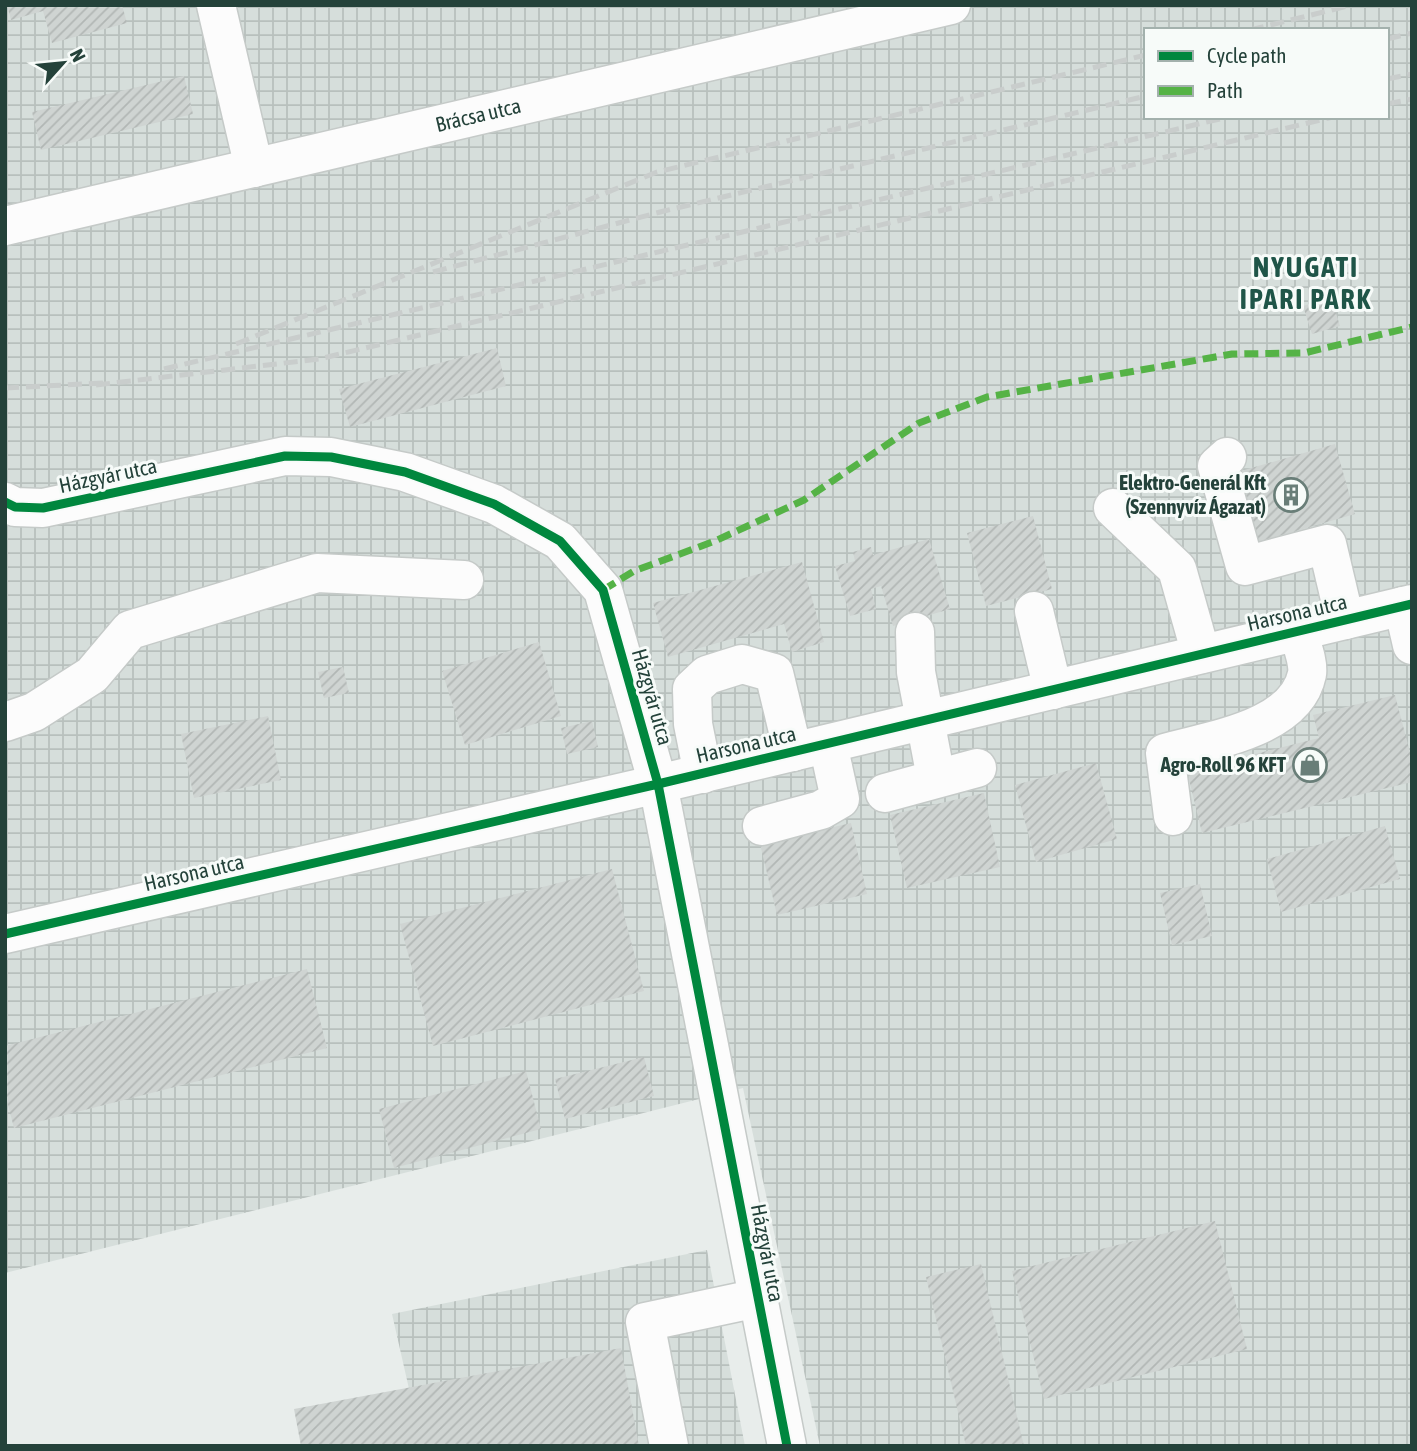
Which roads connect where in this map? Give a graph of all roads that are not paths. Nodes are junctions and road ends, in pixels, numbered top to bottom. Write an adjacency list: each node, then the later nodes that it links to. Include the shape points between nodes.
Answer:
1 (216, 5): 3 (street)
2 (951, 5): 3 (street, Brácsa utca)
3 (254, 168): 4 (street, Brácsa utca)
4 (5, 226)
5 (1227, 457): 11 (street, via 1217,466 1245,566 1327,544)
6 (5, 502): 23 (street, Házgyár utca, via 43,508 285,456 331,457 405,472 494,504 560,541 603,590)
7 (1113, 508): 15 (street, via 1177,569)
8 (464, 580): 18 (street, via 317,573 130,630 92,675 34,712)
9 (1408, 605): 11 (street, Harsona utca); 14 (street)
10 (1034, 611): 16 (street)
11 (1345, 620): 12 (street, Harsona utca)
12 (1298, 631): 15 (street, Harsona utca); 25 (street, via 1308,671 1299,694 1283,709 1248,730 1165,753)
13 (915, 632): 17 (street)
14 (1412, 645)
15 (1201, 654): 16 (street, Harsona utca)
16 (1053, 690): 17 (street, Harsona utca)
17 (924, 721): 19 (street, Harsona utca); 22 (street)
18 (5, 722)
19 (811, 748): 21 (street, Harsona utca); 21 (street, via 774,673 742,663 707,675 692,689 693,724); 26 (street, via 840,800)
20 (977, 768): 22 (street)
21 (703, 774): 23 (street, Harsona utca)
22 (936, 778): 24 (street)
23 (658, 784): 27 (street, Harsona utca); 28 (street, Házgyár utca)
24 (885, 793)
25 (1173, 816)
26 (762, 826)
27 (5, 934)
28 (758, 1298): 29 (street, via 645,1322); 30 (street, Házgyár utca)
29 (669, 1446)
30 (787, 1446)

